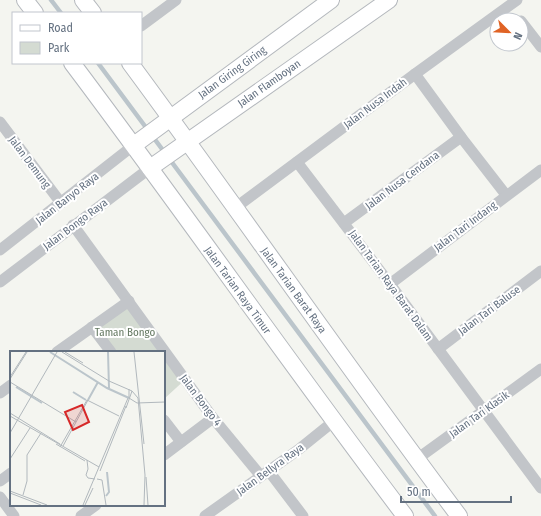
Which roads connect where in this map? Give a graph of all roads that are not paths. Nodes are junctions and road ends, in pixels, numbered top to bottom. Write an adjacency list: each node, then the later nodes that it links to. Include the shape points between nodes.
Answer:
1 (25, 0): 7 (street)
2 (83, 0): 8 (street)
3 (176, 0): 10 (street)
4 (331, 0): 16 (street, Jalan Giring Giring)
5 (389, 0): 19 (street, Jalan Flamboyan)
6 (511, 2): 9 (street); 15 (street, Jalan Nusa Indah)
7 (34, 12)
8 (92, 12)
9 (517, 12)
10 (142, 25)
11 (529, 31): 12 (street)
12 (541, 47)
13 (73, 64): 20 (street, Jalan Tarian Raya Timur)
14 (131, 64): 16 (street, Jalan Tarian Barat Raya)
15 (415, 74): 18 (street); 21 (street, Jalan Nusa Indah)
16 (166, 120): 19 (street, Jalan Tarian Barat Raya); 20 (street, Jalan Giring Giring)
17 (0, 122): 25 (street, Jalan Demung)
18 (460, 136): 24 (street); 27 (street, Jalan Nusa Cendana)
19 (185, 142): 22 (street, Jalan Flamboyan); 26 (street, Jalan Tarian Barat Raya)
20 (137, 143): 22 (street, Jalan Tarian Raya Timur); 25 (street, Jalan Banyo Raya)
21 (297, 162): 26 (street, Jalan Nusa Indah); 27 (street, Jalan Tarian Raya Barat Dalam)
22 (154, 165): 28 (street, Jalan Bongo Raya); 44 (street, Jalan Tarian Raya Timur)
23 (541, 170): 24 (street, Jalan Tari Indang)
24 (506, 195): 32 (street, Jalan Tari Indang)
25 (61, 203): 29 (street, Jalan Banyo Raya)
26 (235, 208): 47 (street, Jalan Tarian Barat Raya)
27 (344, 223): 32 (street, Jalan Tarian Raya Barat Dalam)
28 (73, 225): 31 (street, Jalan Bongo Raya); 33 (street, Jalan Bongo 4)
29 (0, 250)
30 (541, 271): 35 (street, Jalan Tari Baluse)
31 (0, 282)
32 (390, 284): 35 (street, Jalan Tarian Raya Barat Dalam)
33 (129, 301): 34 (street); 42 (street, Jalan Bongo 4)
34 (92, 327): 36 (street); 37 (street)
35 (438, 349): 41 (street, Jalan Tarian Raya Barat Dalam)
36 (58, 351)
37 (110, 351)
38 (541, 369): 41 (street, Jalan Tari Klasik)
39 (10, 386): 40 (street)
40 (0, 393)
41 (483, 410): 47 (street, Jalan Tari Klasik); 51 (street, Jalan Tarian Raya Barat Dalam)
42 (214, 418): 45 (street); 48 (street, Jalan Bongo 4)
43 (165, 421): 45 (street)
44 (334, 421): 48 (street, Jalan Bellyra Raya); 58 (street, Jalan Tarian Raya Timur)
45 (181, 442): 46 (street)
46 (165, 454)
47 (416, 459): 59 (street, Jalan Tarian Barat Raya)
48 (264, 473): 56 (street, Jalan Bellyra Raya); 57 (street, Jalan Bongo 4)
49 (10, 474): 50 (street)
50 (0, 481)
51 (541, 488)
52 (0, 497): 54 (street)
53 (95, 506): 55 (street)
54 (14, 516)
55 (81, 516)
56 (205, 516)
57 (303, 516)
58 (406, 516)
59 (459, 516)

